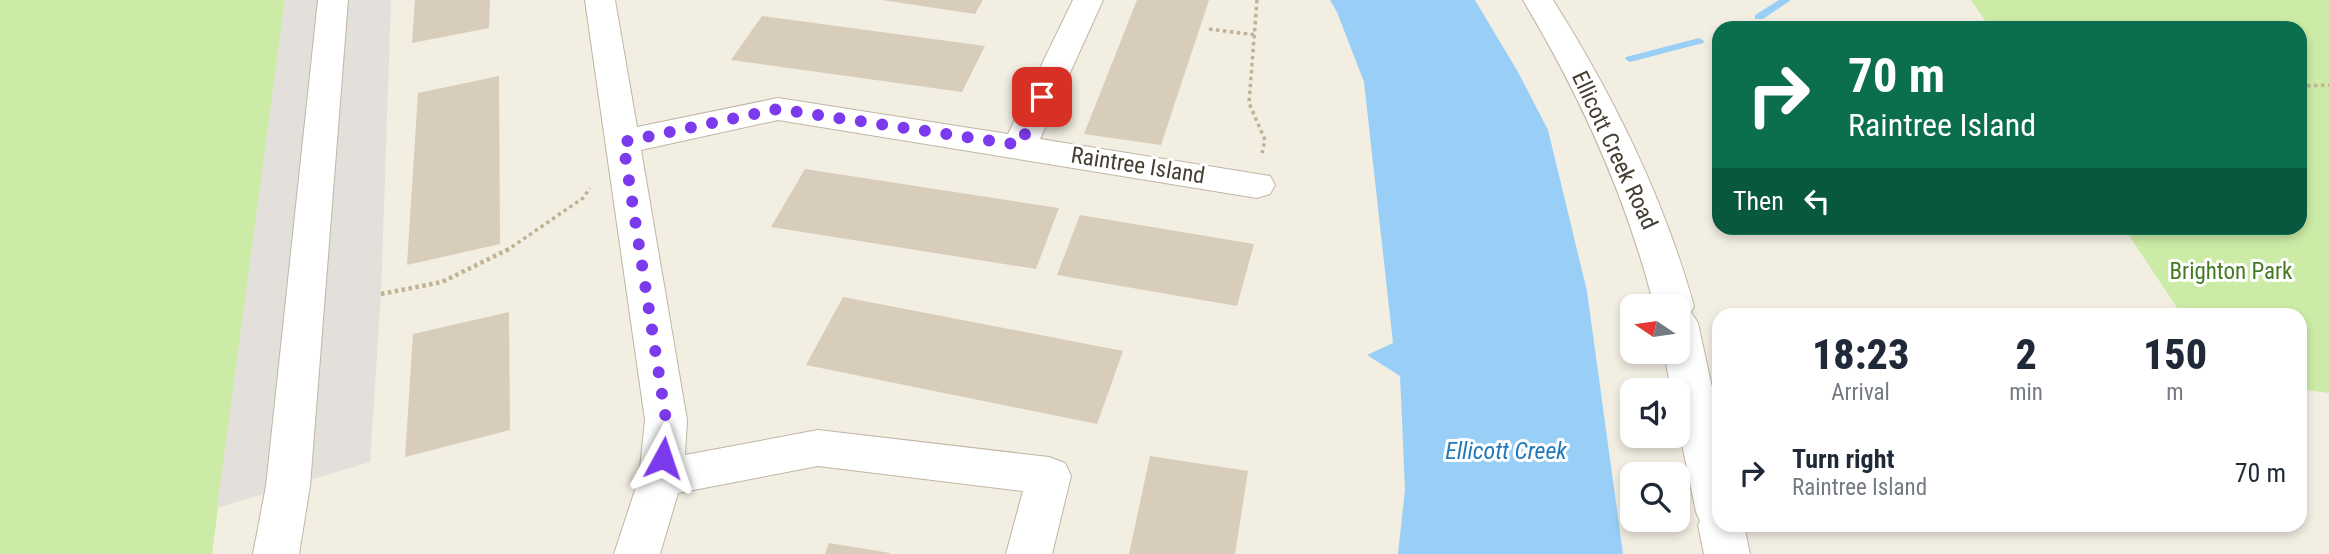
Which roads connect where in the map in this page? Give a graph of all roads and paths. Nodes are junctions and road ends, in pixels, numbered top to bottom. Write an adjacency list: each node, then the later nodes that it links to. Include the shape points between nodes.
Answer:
1 (332, 0): 19 (street, via 289,472)
2 (600, 0): 10 (street)
3 (1088, 0): 11 (street)
4 (1257, 0): 7 (path)
5 (1538, 0): 14 (street, Ellicott Creek Road, via 1622,153 1662,255)
6 (1209, 29): 7 (path)
7 (1256, 35): 12 (path, via 1249,103 1265,140)
8 (2329, 85): 9 (path)
9 (2307, 86)
10 (623, 142): 11 (street, Raintree Island, via 778,109); 13 (path, via 583,198 515,246 442,282); 16 (street, via 666,420)
11 (1020, 145): 12 (street, Raintree Island)
12 (1257, 185)
13 (381, 294)
14 (1671, 294)
15 (1687, 364): 17 (street)
16 (661, 478): 20 (street); 21 (street, via 818,448 1049,476)
17 (1712, 484)
18 (1722, 532): 22 (street)
19 (276, 554)
20 (637, 554)
21 (1029, 554)
22 (1727, 554)

